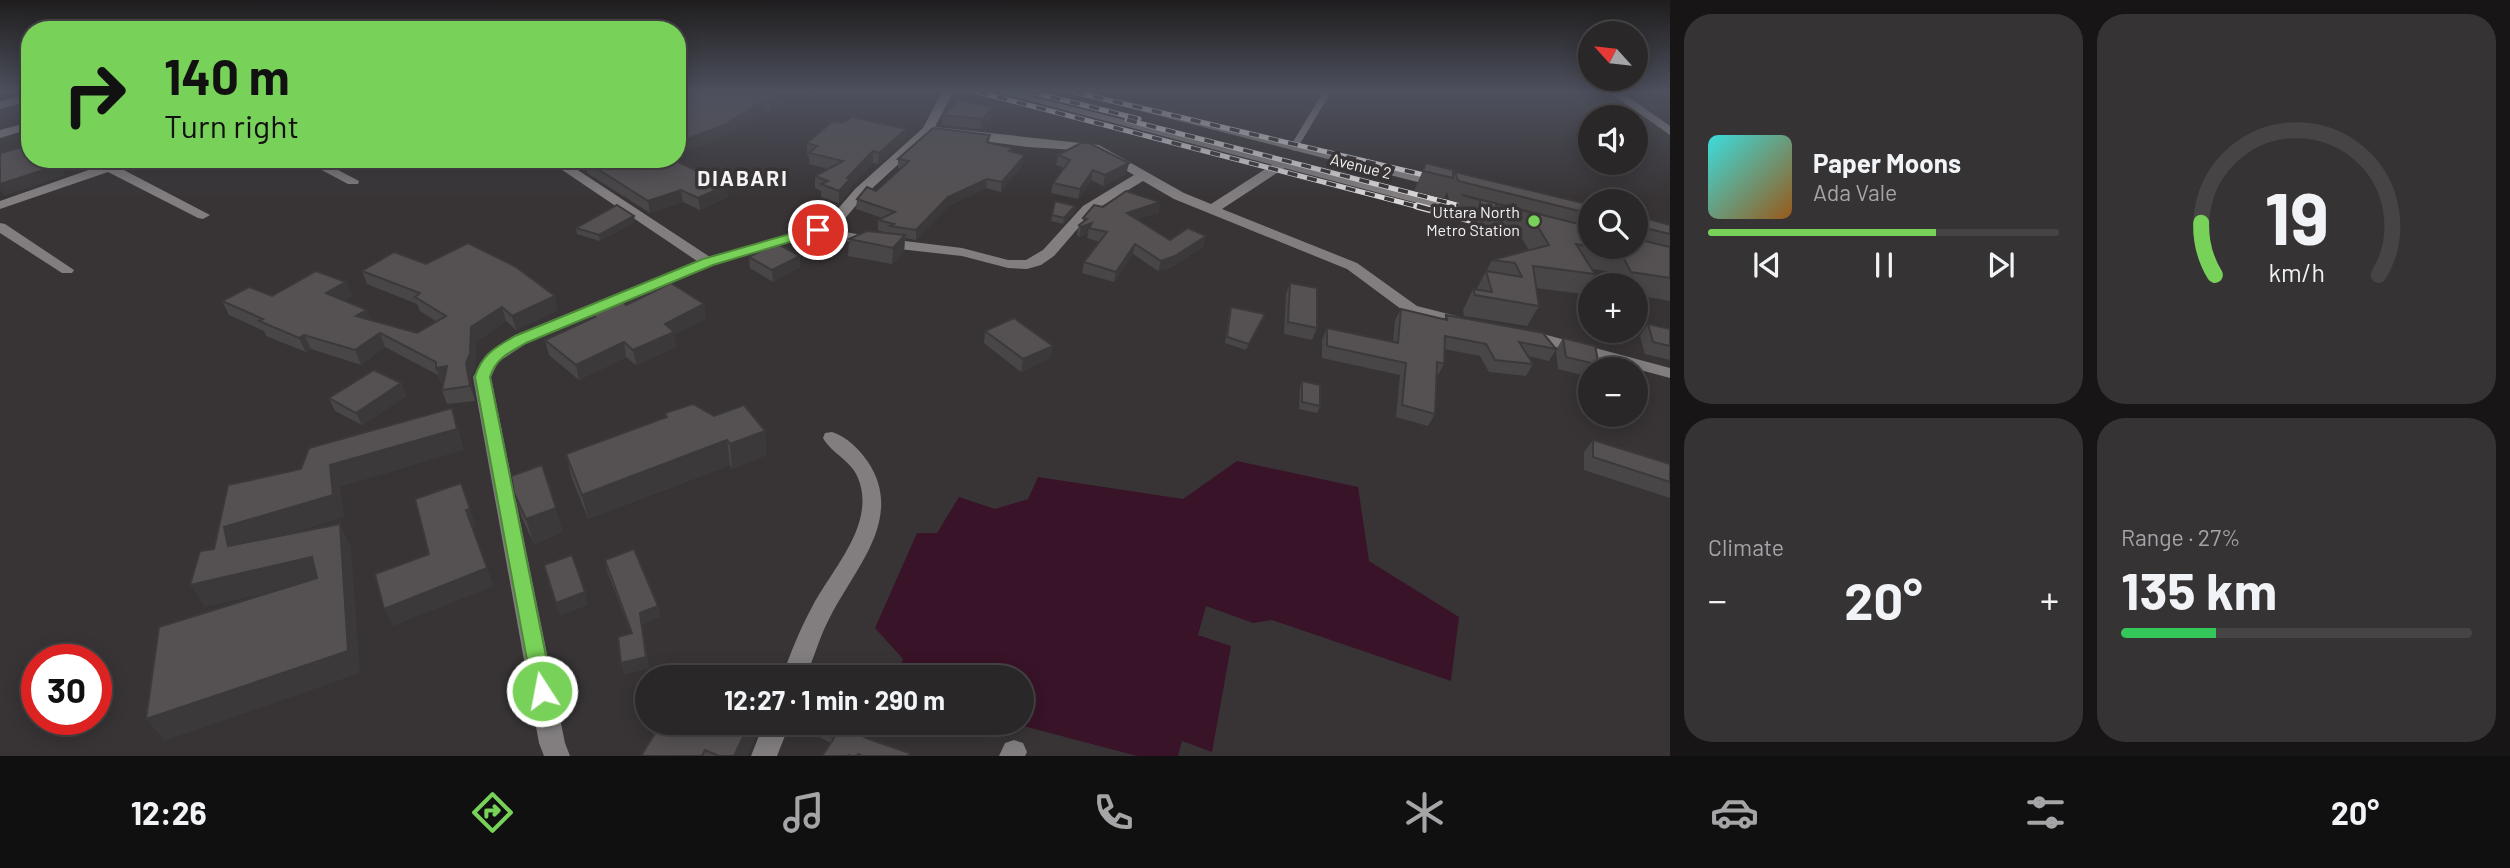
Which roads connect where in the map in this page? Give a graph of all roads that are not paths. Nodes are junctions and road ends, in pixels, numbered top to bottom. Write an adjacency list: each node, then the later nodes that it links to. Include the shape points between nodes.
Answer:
1 (929, 127): 6 (street)
2 (1139, 127): 9 (street, Avenue 2)
3 (1214, 127): 8 (street, Avenue 2)
4 (1306, 127): 8 (lane)
5 (21, 128): 7 (street)
6 (928, 130): 14 (street, via 1095,148); 22 (street, via 836,220)
7 (0, 134)
8 (1294, 147): 16 (street, Avenue 2)
9 (1282, 164): 18 (street); 20 (street, Avenue 2)
10 (106, 168): 17 (street)
11 (111, 168): 19 (street)
12 (326, 168): 15 (street)
13 (566, 168): 23 (street)
14 (1144, 175): 18 (street); 22 (street, via 1079,216 1039,260 1026,265 969,253 861,241)
15 (354, 181)
16 (1456, 187)
17 (0, 205)
18 (1213, 209): 25 (street, via 1352,266 1411,309)
19 (203, 215)
20 (1497, 219)
21 (0, 227): 24 (street)
22 (818, 230): 23 (street)
23 (708, 262): 31 (street, via 521,339 498,352 486,364 482,377)
24 (66, 270)
25 (1488, 328)
26 (1514, 332): 27 (street)
27 (1670, 373)
28 (832, 438): 29 (street, via 850,450 874,493 868,531 822,610)
29 (799, 665)
30 (772, 735): 32 (street)
31 (557, 756)
32 (764, 756)

